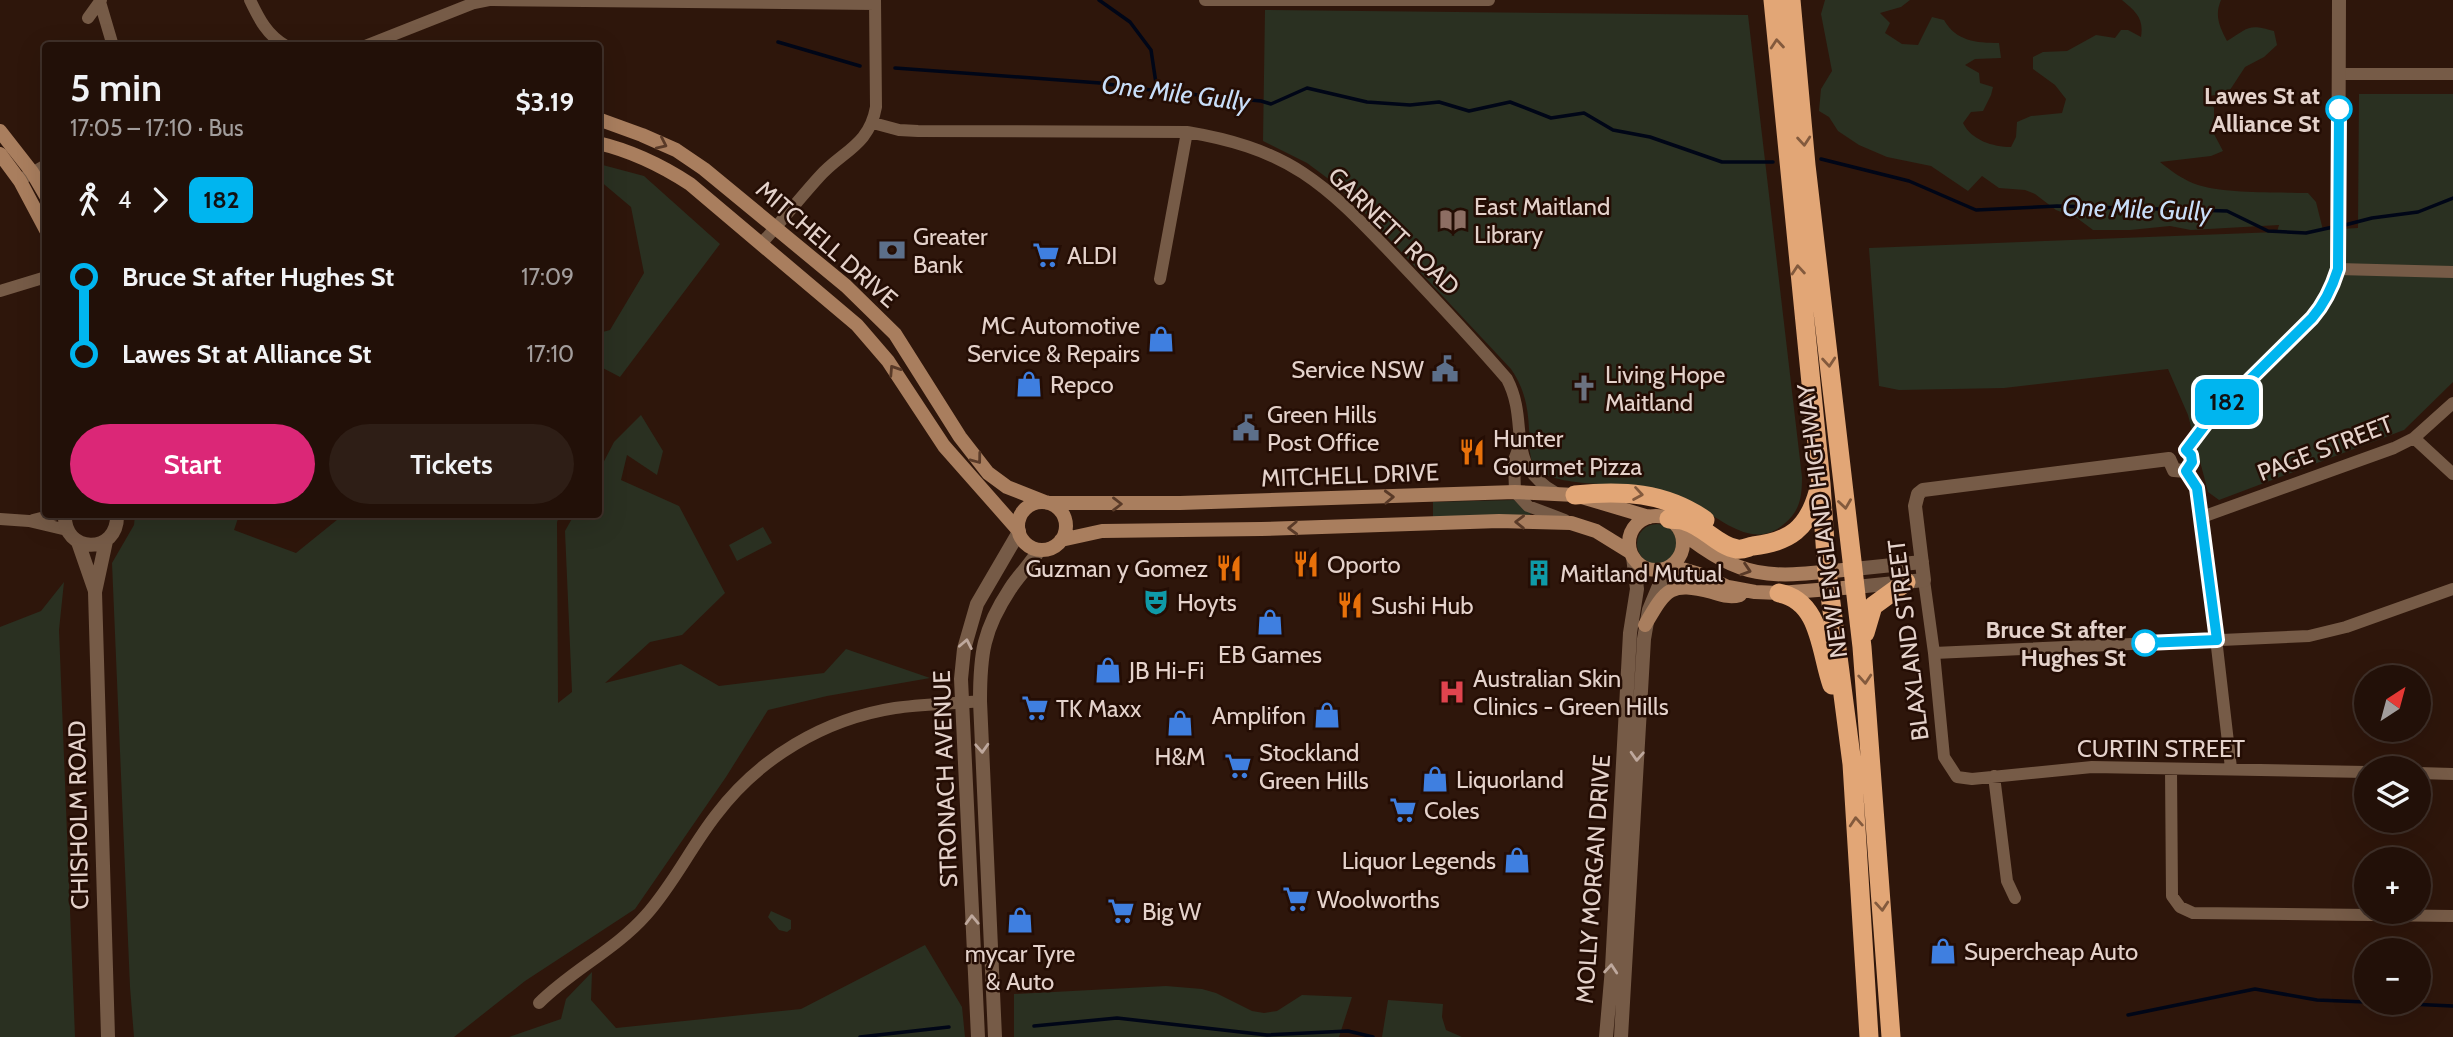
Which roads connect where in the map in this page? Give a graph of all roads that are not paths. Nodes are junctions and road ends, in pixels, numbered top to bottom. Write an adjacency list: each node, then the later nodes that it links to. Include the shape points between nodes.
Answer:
1 (250, 0): 14 (street, via 261,24)
2 (491, 0): 3 (street); 15 (street)
3 (561, 0): 11 (street)
4 (1205, 0): 10 (street)
5 (1489, 0): 10 (street)
6 (1773, 0): 42 (highway, NEW ENGLAND HIGHWAY, one-way to 6)
7 (1791, 0): 64 (highway, NEW ENGLAND HIGHWAY, one-way to 64, via 1836,439)
8 (2339, 0): 16 (street)
9 (100, 1): 12 (street); 13 (street)
10 (1241, 1)
11 (875, 2): 19 (street)
12 (88, 18)
13 (112, 42)
14 (280, 42)
15 (375, 42)
16 (2339, 74): 17 (street); 30 (street)
17 (2453, 74)
18 (602, 120): 28 (main road, MITCHELL DRIVE, one-way to 28, via 676,150)
19 (873, 123): 21 (street, GARNETT ROAD, via 918,131); 28 (street)
20 (0, 131): 25 (main road)
21 (1188, 132): 33 (street); 37 (street, GARNETT ROAD, via 1261,151 1328,190 1507,379 1515,394)
22 (602, 144): 29 (main road, MITCHELL DRIVE, via 660,165 690,184)
23 (0, 154): 25 (main road)
24 (42, 167): 25 (street)
25 (26, 177): 26 (main road); 27 (main road)
26 (42, 192)
27 (42, 219)
28 (775, 228): 29 (street); 45 (main road, MITCHELL DRIVE, one-way to 45, via 846,286 895,334 988,473 1007,487)
29 (761, 244): 55 (main road, MITCHELL DRIVE, one-way to 29, via 944,446 876,345)
30 (2338, 269): 31 (street); 38 (street, via 2325,303 2208,421)
31 (2453, 272)
32 (42, 278): 34 (street)
33 (1160, 279)
34 (0, 291)
35 (2453, 403): 36 (street, PAGE STREET)
36 (2414, 438): 41 (street); 46 (street, PAGE STREET)
37 (1520, 443): 43 (street, GARNETT ROAD, via 1514,460); 44 (street, GARNETT ROAD, via 1534,478)
38 (2186, 450): 39 (street, via 2175,450); 40 (street, via 2192,462)
39 (2169, 459): 40 (street, via 2174,470); 62 (street, BLAXLAND STREET, via 1929,488 1918,494 1915,506)
40 (2186, 471): 46 (street, via 2197,488)
41 (2453, 474)
42 (1821, 484): 59 (highway, via 1811,512 1794,533 1772,544); 65 (highway, NEW ENGLAND HIGHWAY)
43 (1515, 492): 44 (main road, MITCHELL DRIVE); 45 (main road, MITCHELL DRIVE, one-way to 43); 53 (street, via 1528,506)
44 (1565, 494): 52 (main road, MITCHELL DRIVE); 59 (highway, one-way to 59, via 1622,492 1662,499)
45 (1046, 503): 55 (main road, via 1024,510); 56 (main road, via 1060,510 1065,519)
46 (2202, 517): 72 (street)
47 (42, 518): 51 (street)
48 (66, 518): 54 (street)
49 (117, 518): 57 (street, CHISHOLM ROAD, via 115,531)
50 (0, 519): 51 (street)
51 (29, 521): 54 (street)
52 (1666, 522): 59 (highway, via 1684,520 1739,550); 61 (main road, via 1634,527); 63 (main road, via 1683,547); 65 (main road, MITCHELL DRIVE, one-way to 65, via 1743,570)
53 (1571, 523): 56 (main road, MITCHELL DRIVE, one-way to 56, via 1131,530); 61 (main road, MITCHELL DRIVE, via 1596,531)
54 (67, 530): 58 (street)
55 (1019, 532): 60 (main road, via 1027,545); 76 (street, STRONACH AVENUE, one-way to 55, via 970,624 982,593)
56 (1061, 540): 60 (main road)
57 (106, 541): 58 (street); 69 (street, CHISHOLM ROAD)
58 (78, 542): 69 (street, CHISHOLM ROAD)
59 (1752, 546)
60 (1040, 550): 75 (street, STRONACH AVENUE, via 1001,604 985,638)
61 (1632, 554): 63 (main road, via 1643,567); 91 (street, MOLLY MORGAN DRIVE, one-way to 61, via 1630,633 1637,589)
62 (1922, 562): 64 (street, MITCHELL DRIVE); 66 (street, BLAXLAND STREET)
63 (1669, 568): 68 (main road, MITCHELL DRIVE); 71 (street, MOLLY MORGAN DRIVE)
64 (1855, 578): 65 (main road, MITCHELL DRIVE); 66 (street, MITCHELL DRIVE); 73 (highway, NEW ENGLAND HIGHWAY)
65 (1828, 581): 70 (main road, MITCHELL DRIVE); 77 (highway, NEW ENGLAND HIGHWAY)
66 (1915, 581): 73 (highway, via 1874,606); 74 (street, BLAXLAND STREET)
67 (2453, 589): 72 (street, via 2328,633)
68 (1755, 592): 70 (main road, MITCHELL DRIVE); 71 (main road, via 1732,597 1696,587 1672,589)
69 (95, 593): 88 (street, CHISHOLM ROAD)
70 (1779, 593): 77 (highway, via 1797,598 1807,609)
71 (1645, 625): 92 (street, MOLLY MORGAN DRIVE, one-way to 92)
72 (2217, 640): 74 (street); 78 (street)
73 (1862, 647): 94 (highway, NEW ENGLAND HIGHWAY, one-way to 94)
74 (1934, 653): 84 (street, BLAXLAND STREET, via 1944,757)
75 (979, 701): 76 (street); 90 (street, STRONACH AVENUE, one-way to 90)
76 (961, 703): 87 (street, via 894,708 841,722 771,760 717,813 646,915); 89 (street, STRONACH AVENUE, one-way to 76)
77 (1847, 726): 93 (highway, NEW ENGLAND HIGHWAY, one-way to 77)
78 (2231, 768): 79 (street, CURTIN STREET); 80 (street, CURTIN STREET)
79 (2171, 769): 83 (street, CURTIN STREET, via 2092,766); 86 (street, via 2172,896 2180,907 2193,913)
80 (2354, 772)
81 (2431, 773): 82 (street)
82 (2453, 774)
83 (1994, 776): 84 (street, CURTIN STREET); 85 (street, via 2007,881)
84 (1957, 777)
85 (2015, 898)
86 (2453, 916)
87 (539, 1003)
88 (108, 1037)
89 (978, 1037)
90 (995, 1037)
91 (1606, 1037)
92 (1621, 1037)
93 (1869, 1037)
94 (1891, 1037)

